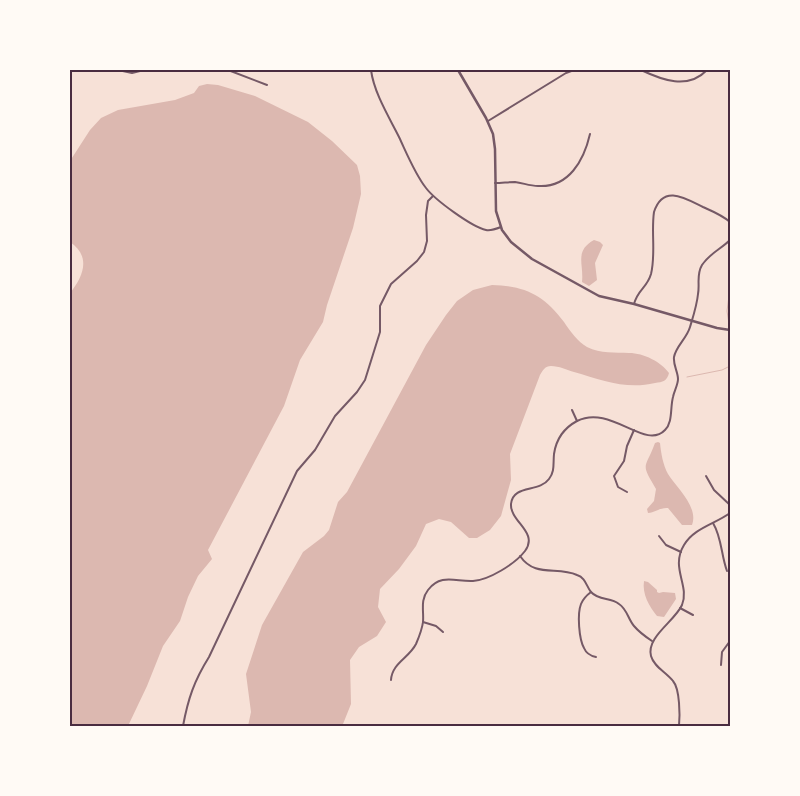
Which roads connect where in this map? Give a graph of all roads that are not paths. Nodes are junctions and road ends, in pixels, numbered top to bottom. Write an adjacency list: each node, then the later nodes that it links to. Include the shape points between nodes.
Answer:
1 (118, 70): 2 (street, via 132,73)
2 (144, 70)
3 (228, 70): 9 (street)
4 (371, 70): 13 (street, via 413,167)
5 (458, 70): 10 (street)
6 (574, 70): 10 (street)
7 (641, 70): 8 (street, via 675,82 692,79)
8 (707, 70)
9 (267, 85)
10 (488, 121): 12 (street, via 495,142)
11 (590, 134): 12 (street, via 576,168 559,183 536,186)
12 (495, 183): 15 (street, via 496,211)
13 (433, 196): 15 (street, via 484,230); 42 (street, via 428,201 424,252 391,284 380,306 380,332 365,380 297,471 197,676)
14 (730, 222): 17 (street, via 684,197 673,195 663,198 654,212 651,274)
15 (501, 226): 17 (street, via 511,242 532,259 599,296)
16 (730, 240): 18 (street, via 711,253 700,270)
17 (634, 304): 18 (street)
18 (692, 321): 19 (street); 22 (street, via 675,355 678,380 668,426 662,433 652,436)
19 (730, 330)
20 (572, 410): 21 (street)
21 (577, 421): 22 (street, via 600,417); 30 (street, via 558,441 554,468 546,483 522,490 512,499 512,512 528,536 528,546)
22 (634, 430): 24 (street, via 624,461 614,476 618,487)
23 (706, 476): 25 (street, via 714,490)
24 (627, 492)
25 (730, 505)
26 (730, 513): 27 (street)
27 (713, 523): 29 (street, via 692,535); 31 (street)
28 (660, 536): 29 (street, via 670,548)
29 (681, 552): 33 (street, via 678,567 684,593)
30 (520, 556): 32 (street, via 532,568 579,575); 35 (street, via 486,578 471,581 444,579 434,584 424,597)
31 (727, 571)
32 (591, 592): 37 (street, via 621,605 634,627); 39 (street, via 582,601 578,618 582,646)
33 (680, 608): 34 (street); 37 (street)
34 (693, 615)
35 (423, 622): 36 (street); 41 (street, via 415,646 396,666)
36 (443, 632)
37 (653, 642): 43 (street, via 651,658 675,683 678,691)
38 (730, 642): 40 (street, via 722,652)
39 (596, 657)
40 (721, 665)
41 (391, 680)
42 (183, 726)
43 (679, 726)

